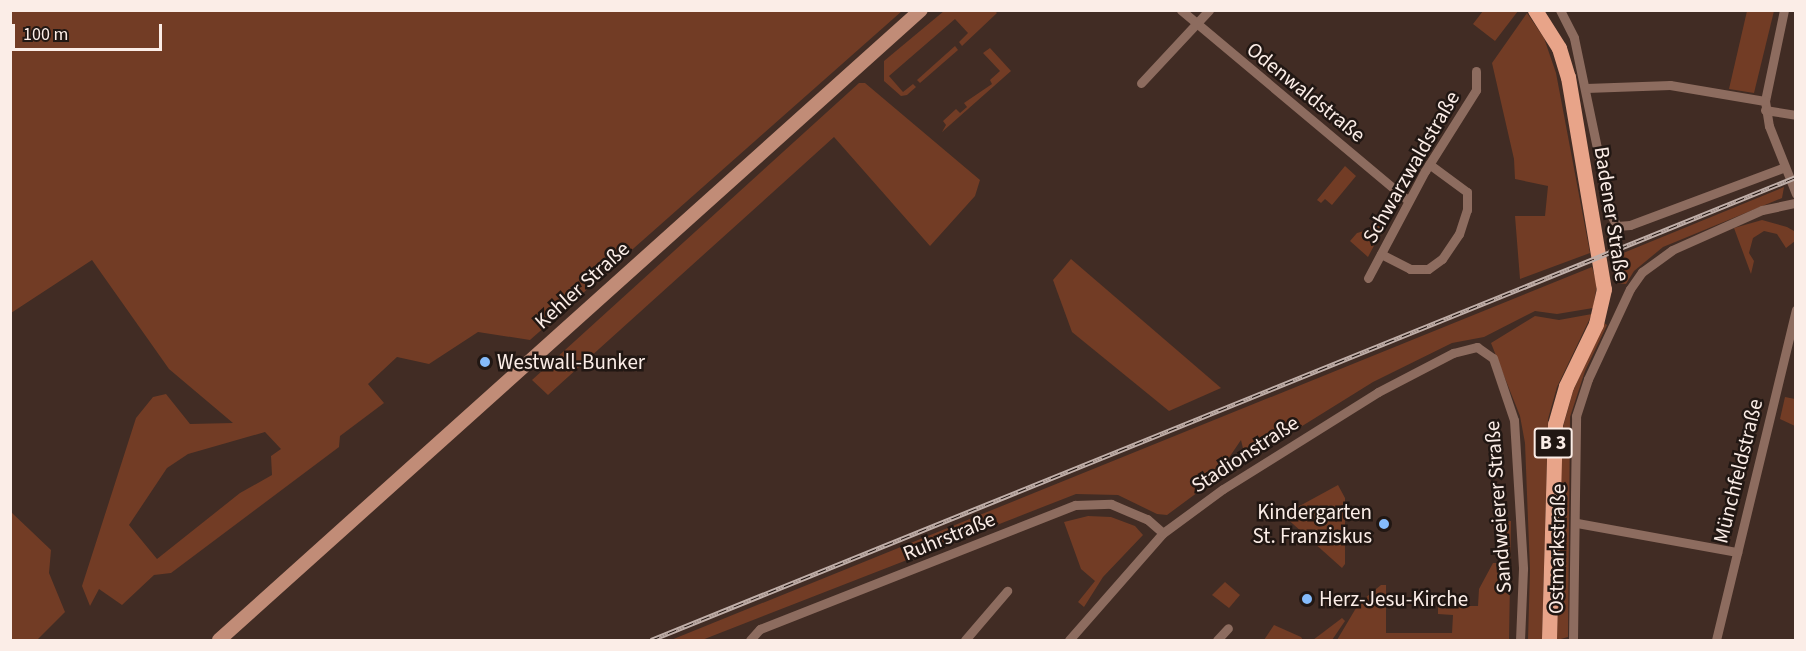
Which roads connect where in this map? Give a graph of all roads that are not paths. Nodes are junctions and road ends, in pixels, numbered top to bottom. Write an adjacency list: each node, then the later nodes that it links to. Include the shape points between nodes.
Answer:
1 (921, 10): 27 (main road, Kehler Straße)
2 (1181, 10): 7 (street, Odenwaldstraße)
3 (1209, 10): 7 (street)
4 (1535, 10): 33 (main road, Badener Straße / B 3, via 1559,48 1568,77 1604,289 1596,324 1566,386 1555,424)
5 (1560, 10): 10 (street, via 1574,38)
6 (1784, 10): 11 (street)
7 (1196, 25): 9 (street); 16 (street, Odenwaldstraße)
8 (1476, 71): 13 (street, Schwarzwaldstraße, via 1476,90)
9 (1141, 83)
10 (1586, 88): 11 (street, via 1670,85); 14 (street, via 1617,225 1630,225)
11 (1765, 105): 12 (street); 14 (street)
12 (1796, 115)
13 (1429, 164): 16 (street, Schwarzwaldstraße); 18 (street, via 1467,192 1459,234 1442,259 1428,269 1410,269)
14 (1785, 167): 15 (street)
15 (1796, 194)
16 (1409, 201): 18 (street, Schwarzwaldstraße)
17 (1796, 203): 22 (street, Ostmarkstraße, via 1762,210 1672,249 1642,272 1630,289 1588,379 1576,416)
18 (1381, 254): 19 (street, Schwarzwaldstraße)
19 (1368, 278)
20 (1796, 310): 24 (street, Münchfeldstraße)
21 (1477, 347): 23 (street, Stadionstraße, via 1453,353 1358,404 1223,489); 32 (street, Sandweierer Straße, via 1493,358 1514,420 1524,569)
22 (1577, 523): 24 (street); 34 (street, Ostmarkstraße)
23 (1163, 533): 28 (street, Ruhrstraße, via 1147,519 1111,504 1075,505 760,629); 30 (street, Stadionstraße)
24 (1737, 552): 35 (street, Münchfeldstraße)
25 (1007, 591): 29 (street)
26 (1228, 628): 31 (street)
27 (219, 640)
28 (750, 640)
29 (965, 640)
30 (1069, 640)
31 (1217, 640)
32 (1520, 640)
33 (1549, 640)
34 (1573, 640)
35 (1716, 640)

